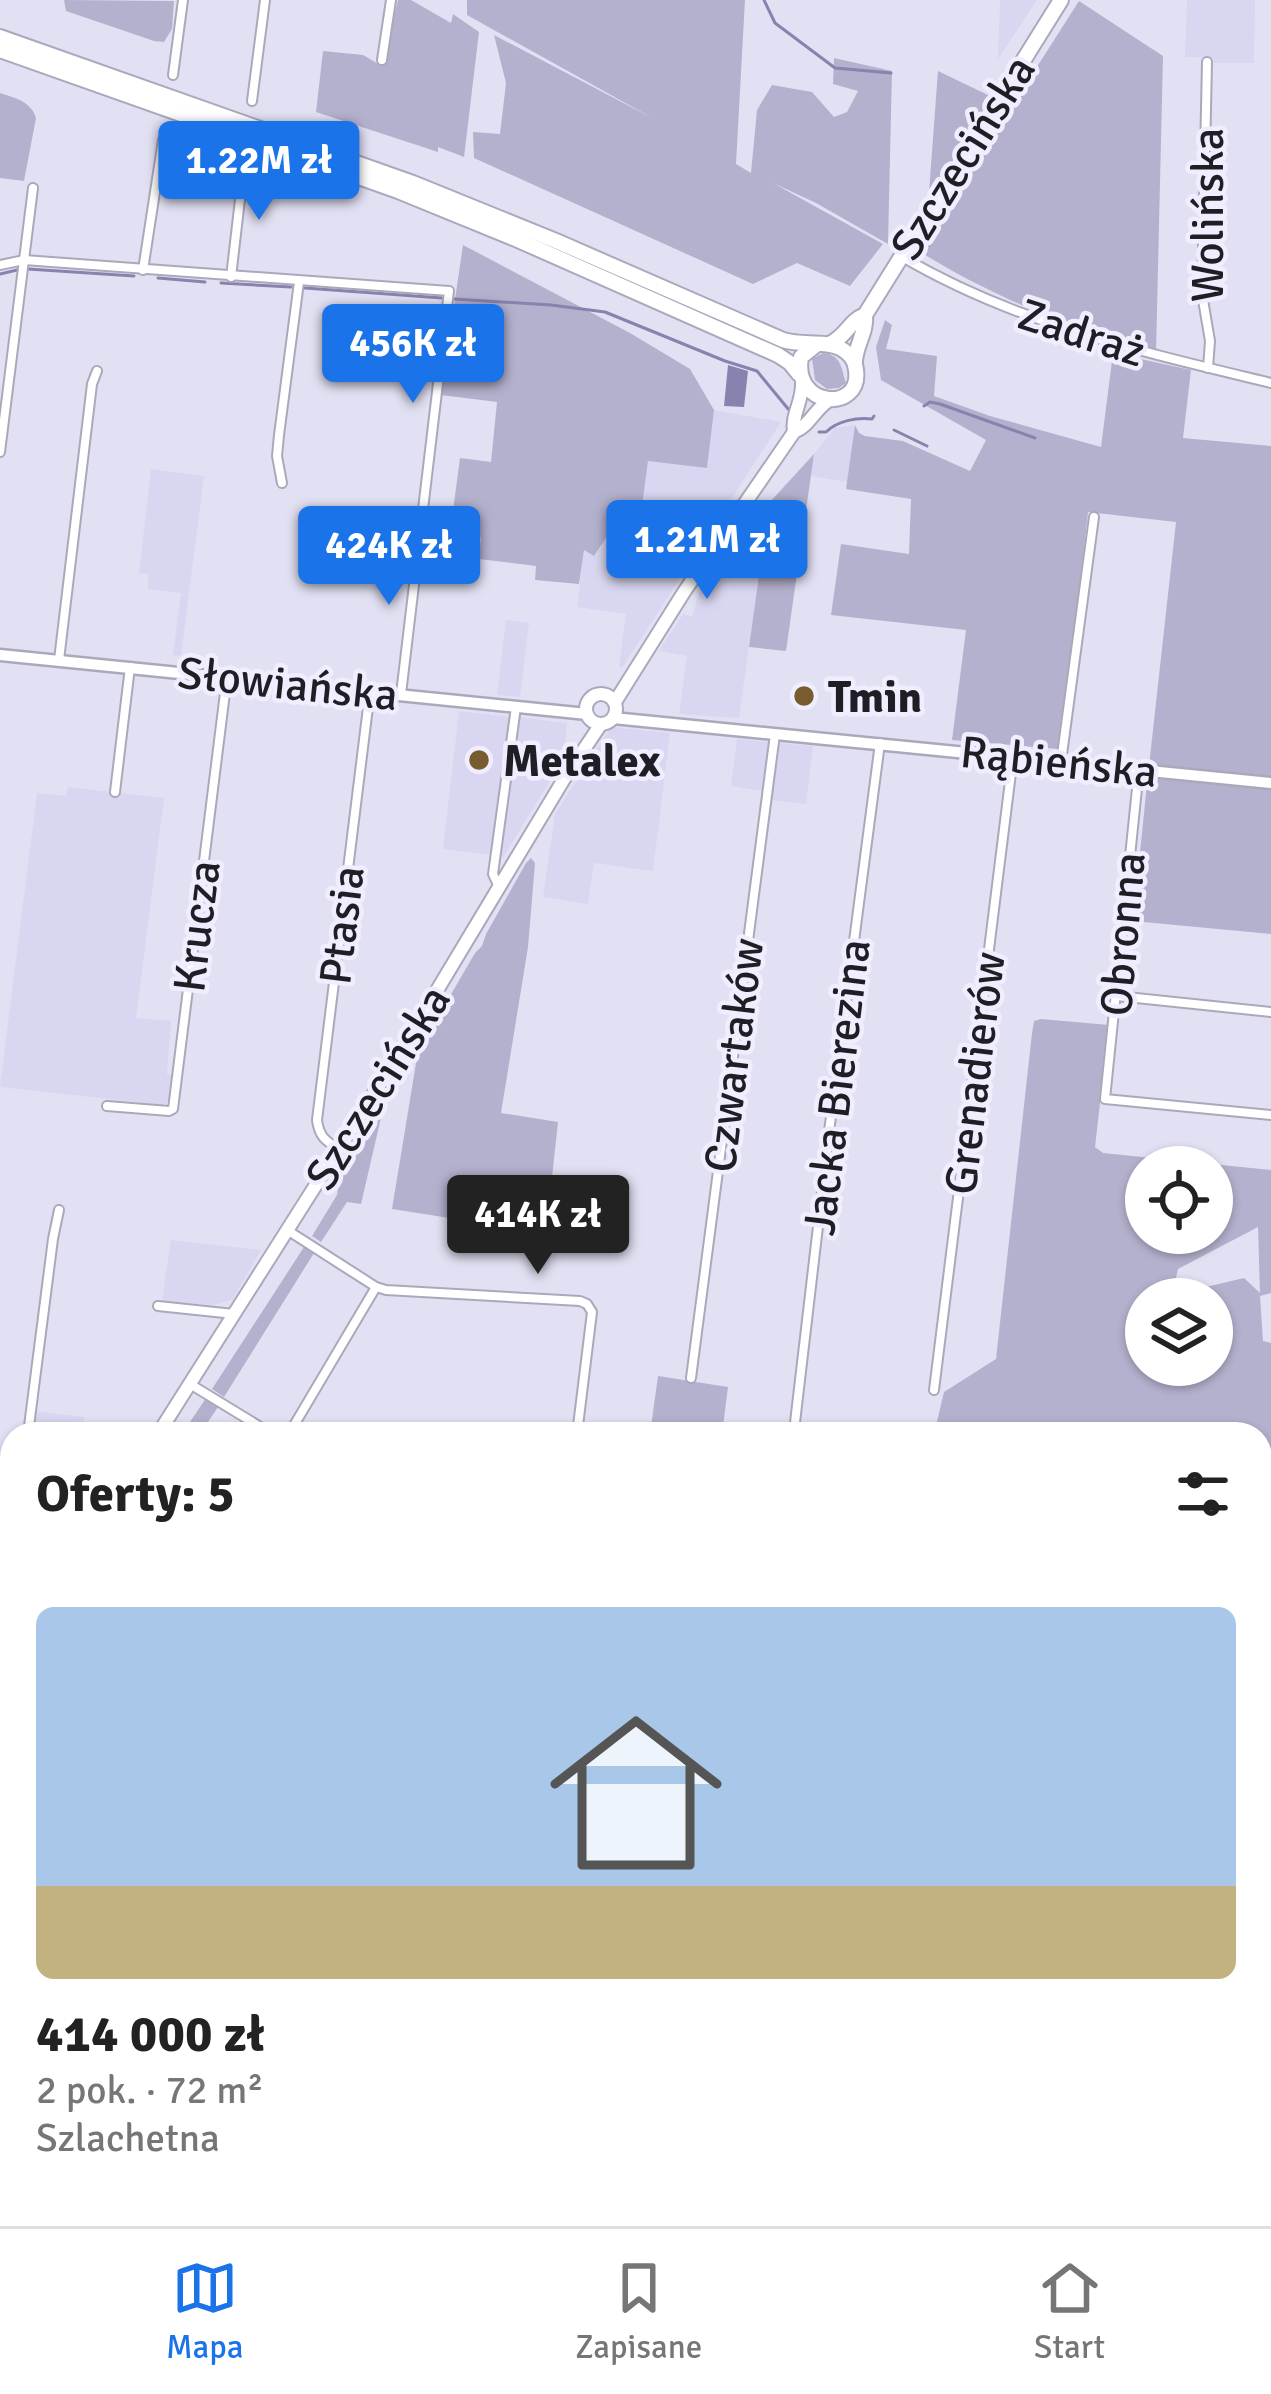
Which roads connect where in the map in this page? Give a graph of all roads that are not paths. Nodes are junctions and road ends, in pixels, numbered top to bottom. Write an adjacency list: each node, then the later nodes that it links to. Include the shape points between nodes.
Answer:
1 (182, 0): 9 (street)
2 (265, 0): 10 (street)
3 (391, 0): 7 (street)
4 (1061, 0): 14 (main road, Szczecińska)
5 (0, 37): 21 (main road, via 413,183 783,340)
6 (0, 50): 25 (main road, via 458,215 778,355)
7 (382, 60)
8 (1207, 62): 23 (street, Wolińska)
9 (173, 75)
10 (252, 100)
11 (163, 140): 17 (street)
12 (244, 165): 18 (street)
13 (33, 188): 15 (street)
14 (901, 256): 20 (main road, Szczecińska); 23 (street, Zadraż, via 1052,325)
15 (24, 260): 16 (street); 17 (street); 29 (street)
16 (0, 265)
17 (143, 270): 18 (street)
18 (231, 277): 19 (street)
19 (299, 282): 30 (street, via 279,435); 37 (street, via 449,291)
20 (865, 315): 21 (main road, Szczecińska); 22 (main road, Szczecińska)
21 (823, 345): 22 (main road); 25 (main road, via 802,356)
22 (855, 361): 27 (main road, via 855,386)
23 (1208, 368): 26 (street, Zadraż)
24 (97, 371): 33 (street)
25 (801, 379): 27 (main road); 28 (main road, Szczecińska)
26 (1271, 383)
27 (831, 399): 28 (main road, Szczecińska)
28 (794, 432): 39 (main road, Szczecińska)
29 (0, 452)
30 (282, 483)
31 (1094, 517): 43 (street)
32 (0, 655): 33 (street, Słowiańska)
33 (59, 660): 34 (street, Słowiańska)
34 (130, 668): 35 (street, Słowiańska); 46 (street)
35 (226, 677): 36 (street, Słowiańska); 50 (street, Krucza, via 173,1109)
36 (370, 692): 37 (street, Słowiańska); 52 (street, Ptasia, via 317,1120 325,1141)
37 (400, 694): 38 (street, Słowiańska)
38 (516, 706): 39 (street, Słowiańska); 47 (street, via 493,874)
39 (602, 710): 40 (street, Rąbieńska); 47 (main road, Szczecińska)
40 (775, 733): 41 (street, Rąbieńska); 58 (street, Czwartaków)
41 (880, 743): 42 (street, Rąbieńska); 66 (street, Jacka Bierezina)
42 (1013, 757): 43 (street, Rąbieńska); 60 (street, Grenadierów)
43 (1061, 762): 44 (street, Rąbieńska)
44 (1139, 769): 45 (street, Rąbieńska); 48 (street, Obronna)
45 (1271, 783)
46 (116, 793)
47 (499, 888): 52 (main road, Szczecińska)
48 (1118, 996): 49 (street); 51 (street, Obronna, via 1105,1100)
49 (1271, 1012)
50 (107, 1106)
51 (1271, 1115)
52 (339, 1149): 54 (main road, Szczecińska)
53 (59, 1210): 61 (street)
54 (287, 1230): 55 (street); 57 (main road, Szczecińska)
55 (376, 1287): 64 (street); 65 (street, via 587,1304)
56 (158, 1306): 57 (street)
57 (234, 1314): 59 (main road, Szczecińska)
58 (691, 1378)
59 (190, 1384): 62 (main road, Szczecińska); 63 (street)
60 (934, 1390)
61 (30, 1422)
62 (166, 1422)
63 (252, 1422)
64 (295, 1422)
65 (579, 1422)
66 (795, 1422)

